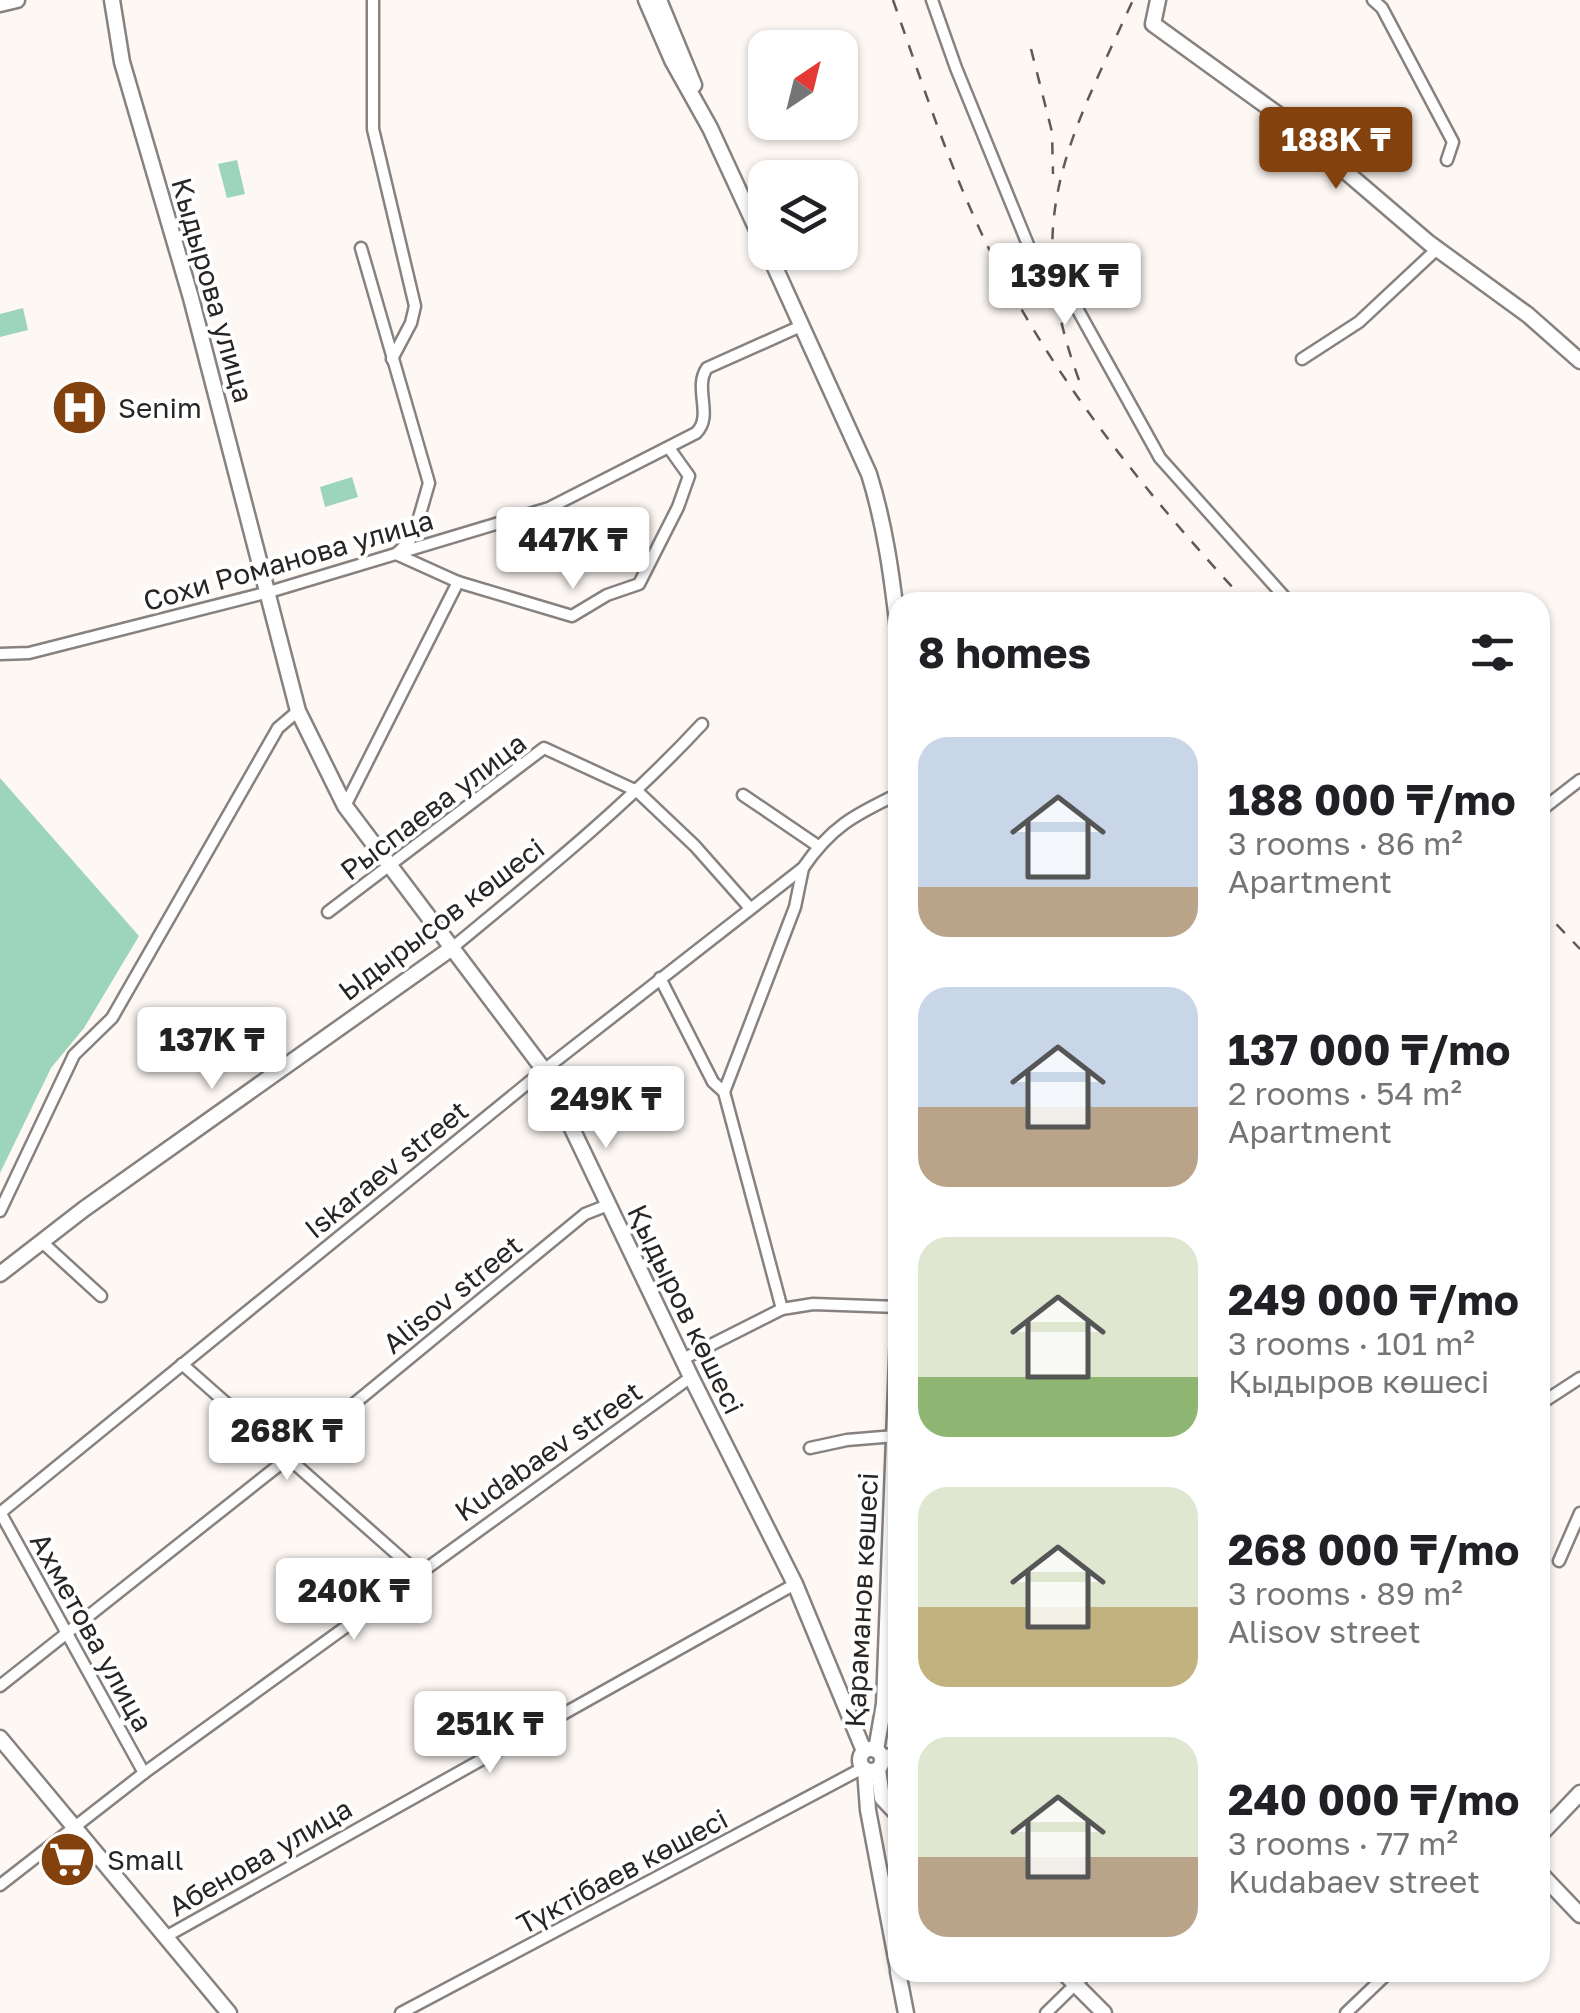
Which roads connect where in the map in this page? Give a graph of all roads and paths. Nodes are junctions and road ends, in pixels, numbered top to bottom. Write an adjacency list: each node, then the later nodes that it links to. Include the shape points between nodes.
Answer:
1 (17, 0): 9 (street)
2 (112, 0): 23 (street, Кыдырова улица, via 122,62)
3 (374, 0): 17 (street, via 373,130 416,306)
4 (646, 0): 10 (street)
5 (659, 0): 10 (street)
6 (932, 0): 25 (street, via 1034,257 1074,303 1160,458)
7 (1158, 0): 14 (street, via 1154,24 1283,118)
8 (1374, 0): 11 (street, via 1453,142)
9 (0, 4)
10 (710, 128): 12 (street)
11 (1447, 160)
12 (748, 211)
13 (362, 248): 17 (street)
14 (1437, 249): 18 (street, via 1359,322); 19 (street)
15 (775, 270): 16 (street)
16 (801, 326): 20 (street, Сохи Романова улица, via 706,368 702,428); 24 (street, via 862,456 879,507)
17 (392, 358): 21 (street, via 428,483 409,542)
18 (1302, 359)
19 (1580, 361)
20 (669, 448): 21 (street, Сохи Романова улица, via 549,508); 22 (street, via 689,476 639,584 572,616)
21 (396, 554): 22 (street); 23 (street, Сохи Романова улица)
22 (458, 582): 34 (street)
23 (269, 592): 26 (street, Сохи Романова улица, via 30,653); 27 (street, Қыдыров көшесі)
24 (893, 592)
25 (1280, 592)
26 (0, 654)
27 (298, 710): 34 (street, Қыдыров көшесі); 45 (street, via 278,728 112,1018 74,1055)
28 (702, 724): 30 (street, Ыдырысов көшесі)
29 (1580, 780): 33 (street)
30 (637, 791): 37 (street, Рыспаева улица, via 544,748); 38 (street, Рыспаева улица); 40 (street, Ыдырысов көшесі)
31 (743, 794): 35 (street)
32 (888, 799): 35 (street, Iskaraev street)
33 (1550, 803)
34 (345, 806): 37 (street, Қыдыров көшесі)
35 (818, 846): 36 (street, Iskaraev street)
36 (803, 868): 38 (street, Iskaraev street); 43 (street, via 795,907)
37 (390, 869): 39 (street, Рыспаева улица); 40 (street, Қыдыров көшесі)
38 (749, 907): 41 (street, Iskaraev street)
39 (328, 912)
40 (452, 948): 42 (street, Қыдыров көшесі); 46 (street, Ыдырысов көшесі)
41 (660, 978): 42 (street, Iskaraev street); 43 (street, via 712,1082)
42 (544, 1070): 44 (street, Қыдыров көшесі); 52 (street, Iskaraev street)
43 (724, 1092): 50 (street)
44 (608, 1204): 51 (street, Қыдыров көшесі); 58 (street, Alisov street, via 585,1214)
45 (0, 1211)
46 (42, 1242): 47 (street, Ыдырысов көшесі); 48 (street)
47 (0, 1274)
48 (101, 1296)
49 (888, 1306): 50 (street)
50 (782, 1309): 51 (street)
51 (683, 1358): 53 (street, Қыдыров көшесі)
52 (182, 1364): 58 (street); 59 (street, Iskaraev street)
53 (690, 1378): 62 (street, Kudabaev street); 63 (street, Қыдыров көшесі)
54 (1580, 1378): 55 (street)
55 (1550, 1398)
56 (888, 1446): 57 (street, via 847,1440)
57 (810, 1448)
58 (288, 1458): 62 (street); 65 (street, Alisov street)
59 (0, 1513): 65 (street, Ахметова улица)
60 (1580, 1513): 61 (street)
61 (1559, 1561)
62 (417, 1572): 70 (street, Kudabaev street)
63 (795, 1584): 69 (street, Қыдыров көшесі); 81 (street, Абенова улица)
64 (888, 1618): 69 (street, Қараманов көшесі, via 884,1704)
65 (67, 1634): 66 (street, Alisov street); 70 (street, Ахметова улица)
66 (0, 1686)
67 (0, 1738): 76 (street)
68 (888, 1755): 69 (street, Түктібаев көшесі)
69 (871, 1761): 72 (street, Қыдыров көшесі); 74 (street, Қараманов көшесі); 88 (street, Түктібаев көшесі)
70 (144, 1773): 76 (street, Kudabaev street)
71 (1580, 1793): 75 (street)
72 (888, 1803)
73 (888, 1808): 74 (street, via 876,1804)
74 (868, 1810): 80 (street, Қараманов көшесі)
75 (1550, 1824)
76 (74, 1825): 78 (street, Kudabaev street); 81 (street)
77 (1550, 1884): 79 (street)
78 (0, 1885)
79 (1580, 1915)
80 (888, 1917)
81 (167, 1936): 87 (street)
82 (900, 1982): 89 (street, Қараманов көшесі)
83 (1073, 1982): 86 (street)
84 (1079, 1982): 86 (street)
85 (1379, 1982): 92 (street)
86 (1076, 1985): 90 (street); 91 (street)
87 (229, 2013)
88 (401, 2013)
89 (906, 2013)
90 (1046, 2013)
91 (1104, 2013)
92 (1346, 2013)

